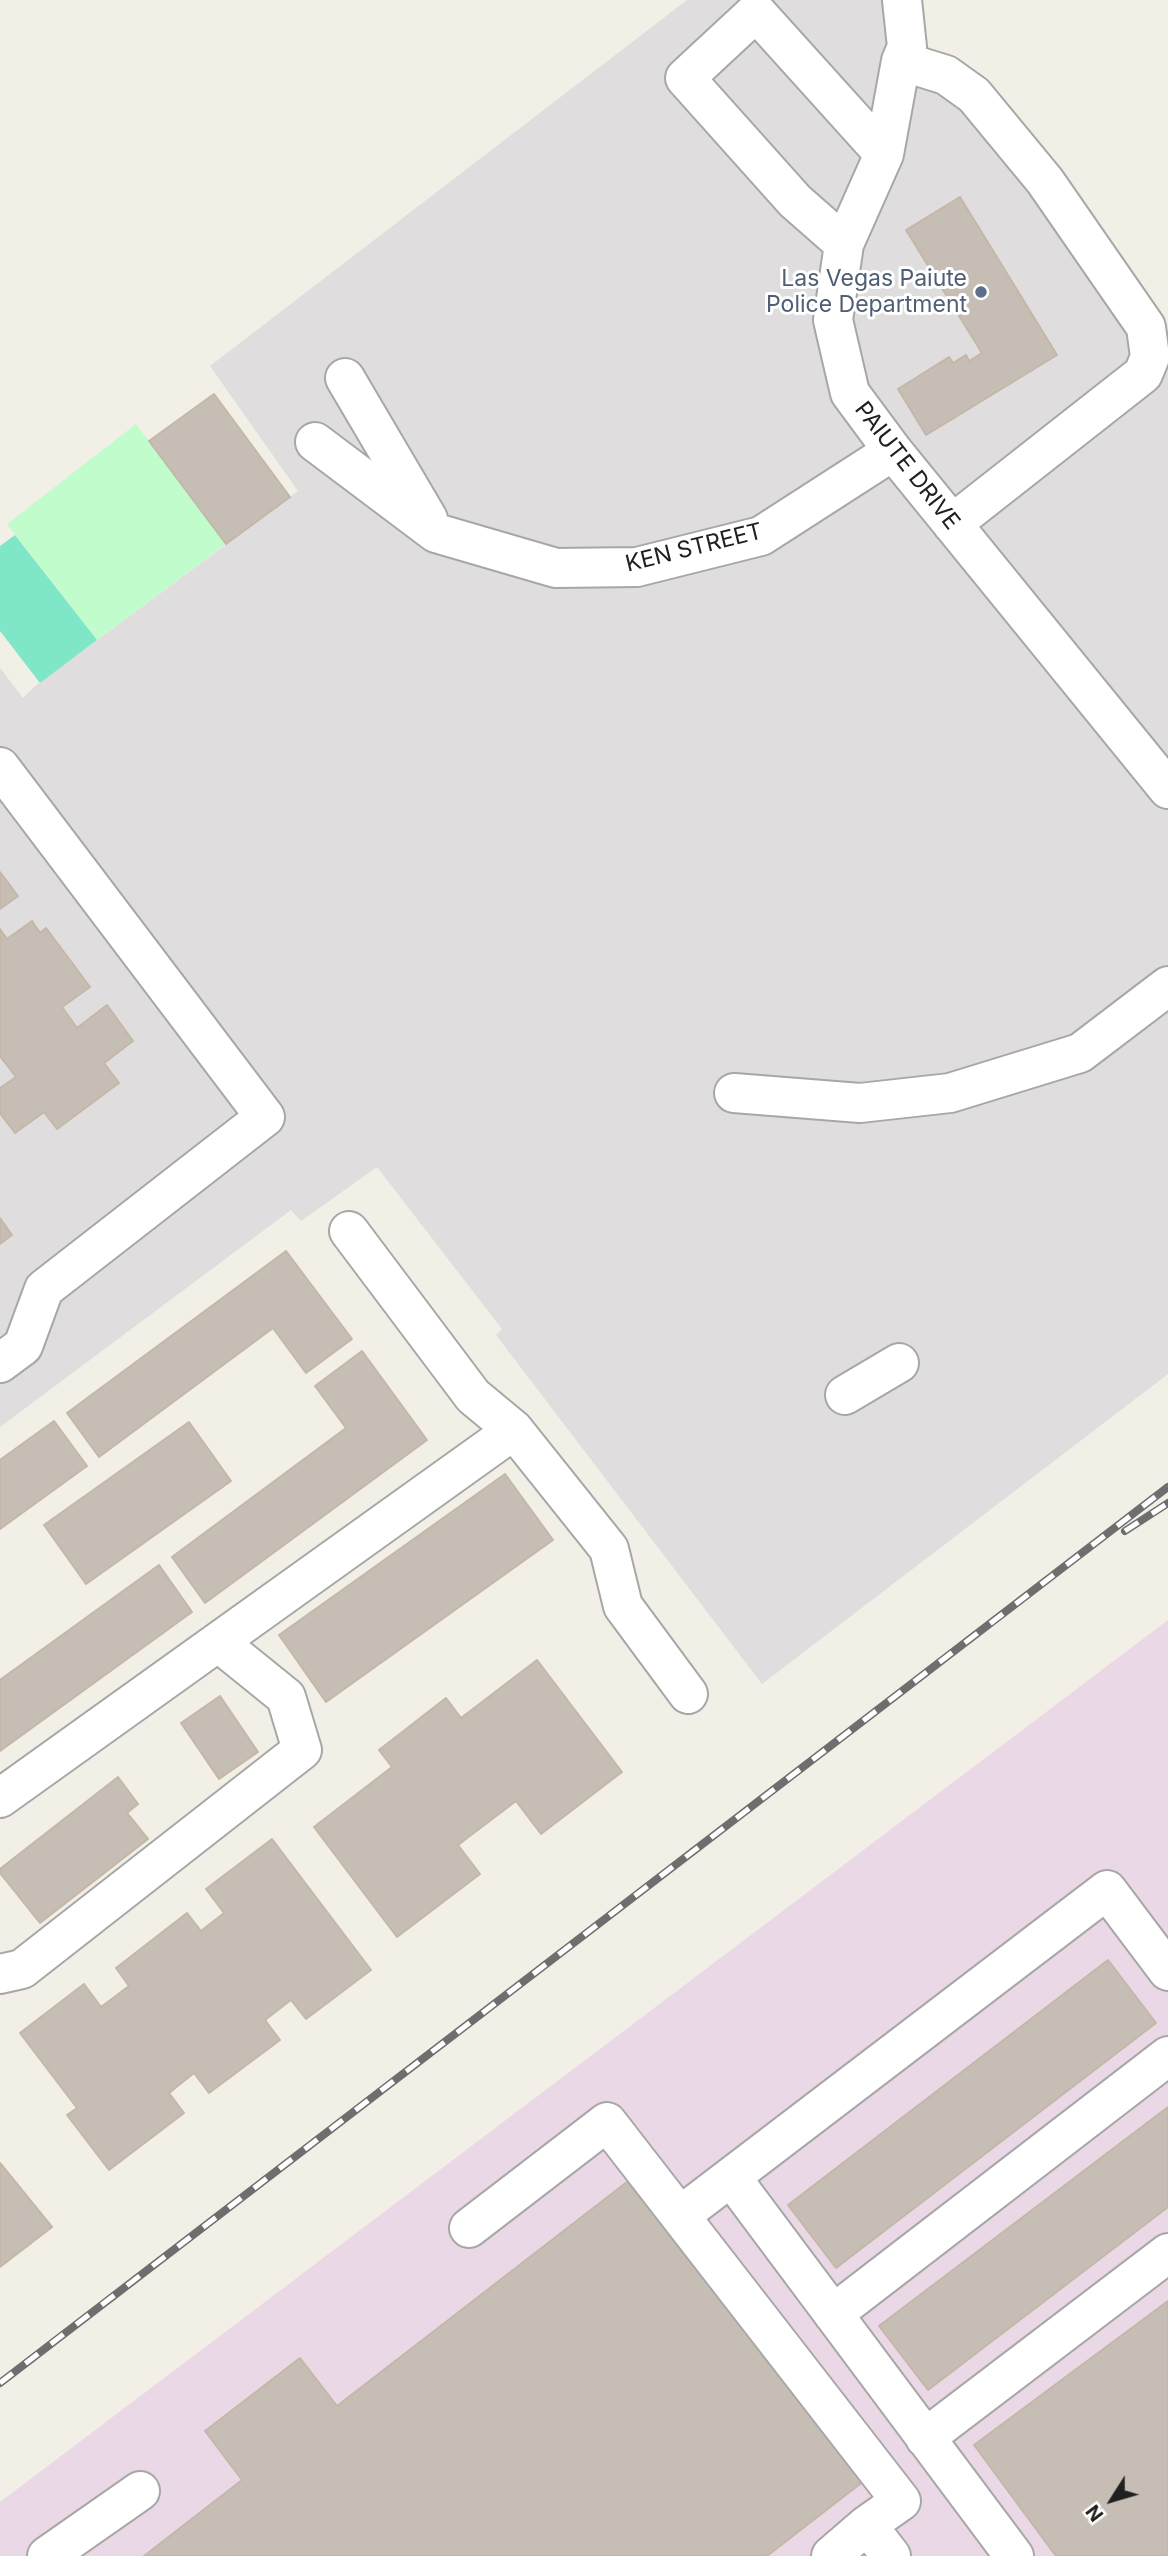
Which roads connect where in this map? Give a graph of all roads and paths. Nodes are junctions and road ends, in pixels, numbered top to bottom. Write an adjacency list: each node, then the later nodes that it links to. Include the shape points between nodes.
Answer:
1 (902, 0): 2 (street, PAIUTE DRIVE, via 907,47)
2 (901, 61): 3 (street, PAIUTE DRIVE); 8 (street, via 946,75 974,95 1045,181 1146,327 1150,357 1143,374)
3 (884, 154): 4 (street, PAIUTE DRIVE); 4 (street, via 756,12 685,78 796,201)
4 (844, 244): 7 (street, PAIUTE DRIVE, via 835,332 850,393)
5 (345, 378): 9 (street)
6 (314, 442): 9 (street)
7 (893, 451): 8 (street, PAIUTE DRIVE); 9 (street, KEN STREET, via 761,536 636,567 555,568)
8 (952, 524): 11 (street, PAIUTE DRIVE)
9 (436, 533)
10 (0, 766): 15 (street, via 265,1117 44,1289 23,1346)
11 (1168, 789)
12 (1168, 986): 13 (street, via 1080,1053 950,1094 860,1102)
13 (734, 1093)
14 (349, 1231): 18 (street, via 472,1396)
15 (0, 1363)
16 (899, 1363): 17 (street)
17 (845, 1395)
18 (514, 1430): 19 (street); 20 (street, via 609,1549 623,1606)
19 (218, 1642): 21 (street); 23 (street, via 286,1697 302,1751 22,1969)
20 (688, 1694)
21 (0, 1798)
22 (1168, 1971): 25 (street, via 1107,1890)
23 (0, 1974)
24 (1168, 2056): 29 (street)
25 (731, 2177): 26 (street); 29 (street)
26 (681, 2215): 27 (street, via 607,2122); 32 (street, via 901,2501)
27 (468, 2228)
28 (1168, 2253): 30 (street)
29 (833, 2314): 30 (street)
30 (925, 2438): 36 (street)
31 (139, 2491): 33 (street)
32 (867, 2525): 34 (street); 35 (street)
33 (47, 2556)
34 (831, 2556)
35 (891, 2556)
36 (1014, 2556)

